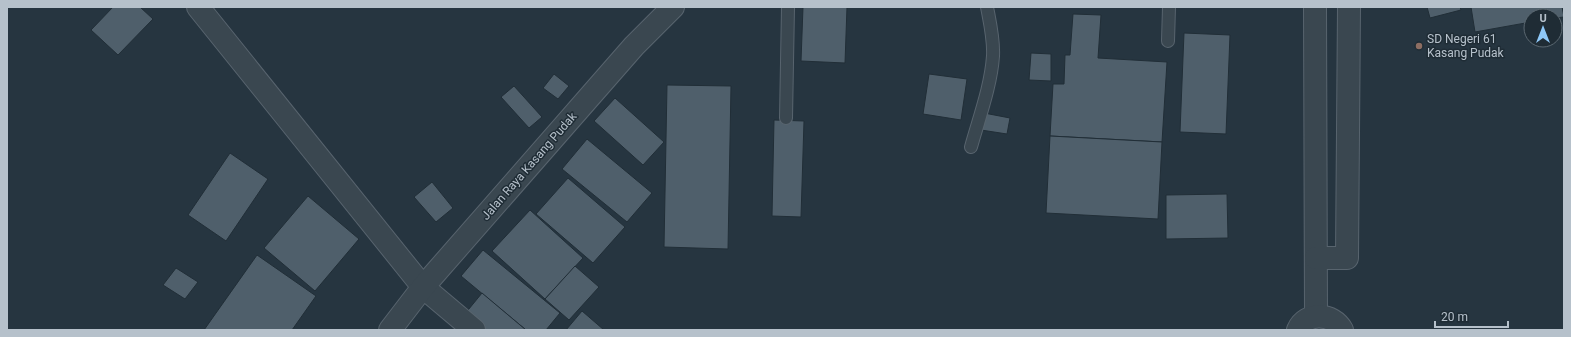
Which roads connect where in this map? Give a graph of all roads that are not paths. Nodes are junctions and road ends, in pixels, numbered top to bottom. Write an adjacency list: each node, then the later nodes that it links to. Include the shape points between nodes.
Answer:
1 (198, 7): 12 (street)
2 (673, 7): 12 (street, Jalan Raya Kasang Pudak, via 634,46)
3 (788, 7): 9 (lane)
4 (987, 7): 10 (lane, via 992,30 993,57)
5 (1169, 7): 8 (lane)
6 (1315, 7): 11 (street)
7 (1349, 7): 11 (street, via 1347,258)
8 (1168, 41)
9 (786, 118)
10 (971, 147)
11 (1316, 258): 13 (street)
12 (423, 287): 14 (street, Jalan Raya Kasang Pudak); 15 (street)
13 (1316, 316): 16 (street, via 1306,320); 17 (street, via 1335,321)
14 (390, 330)
15 (474, 330)
16 (1298, 330)
17 (1342, 330)

